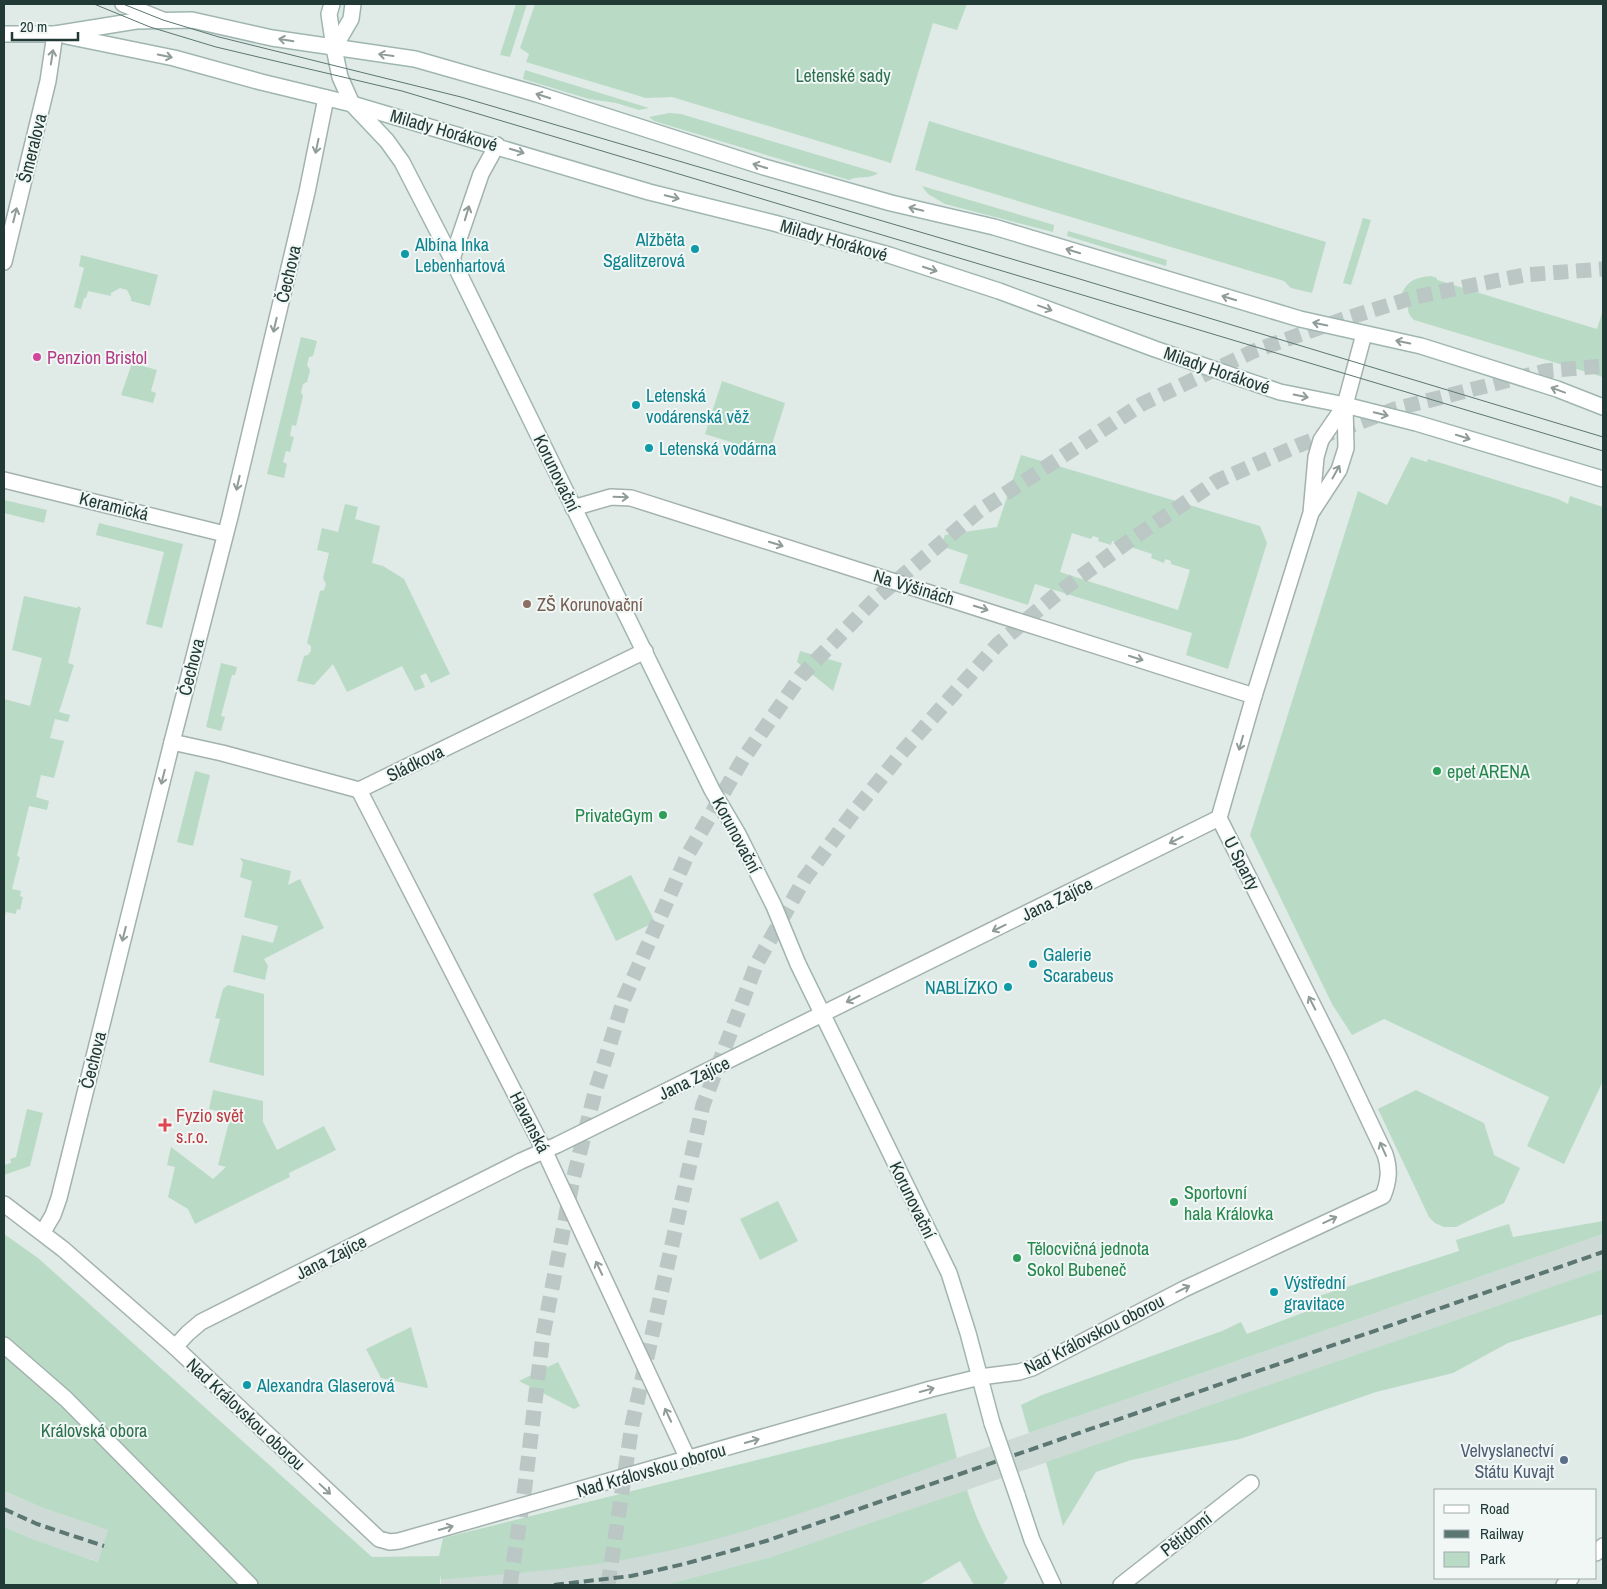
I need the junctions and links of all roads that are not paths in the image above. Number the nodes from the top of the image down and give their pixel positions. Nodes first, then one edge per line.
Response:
1 (123, 4) edge
2 (332, 4) edge
3 (359, 4) edge
4 (352, 11) edge
5 (163, 20) junction
6 (4, 34) edge
7 (55, 34) junction
8 (334, 48) junction
9 (326, 98) junction
10 (352, 104) junction
11 (496, 145) junction
12 (452, 259) junction
13 (4, 262) edge
14 (1364, 334) junction
15 (1345, 405) junction
16 (1603, 407) edge
17 (1603, 479) edge
18 (4, 480) edge
19 (573, 508) junction
20 (1310, 514) junction
21 (225, 534) junction
22 (645, 651) junction
23 (1254, 696) junction
24 (172, 742) junction
25 (360, 790) junction
26 (1219, 818) junction
27 (822, 1014) junction
28 (544, 1150) junction
29 (1383, 1196) joint
30 (4, 1204) edge
31 (43, 1232) junction
32 (4, 1345) edge
33 (175, 1347) junction
34 (980, 1377) junction
35 (688, 1459) junction
36 (1251, 1483) dead end
37 (250, 1585) edge
38 (1053, 1585) edge
39 (1121, 1585) edge

1 - 5 street
2 - 8 street, Korunovační
3 - 4 street
4 - 8 street
5 - 7 street
8 -> 5 street
6 - 7 street
7 -> 9 street, Milady Horákové
13 -> 7 street, Šmeralova
8 - 10 street, Korunovační
14 -> 8 street
9 - 10 street, Milady Horákové
9 -> 21 street, Čechova
10 - 11 street, Milady Horákové
10 - 12 street, Korunovační
12 -> 11 street
11 -> 15 street, Milady Horákové
12 - 19 street, Korunovační
14 - 15 street, U Sparty
16 -> 14 street
15 -> 17 street, Milady Horákové
15 - 20 street, U Sparty
20 -> 15 street, U Sparty
18 - 21 street, Keramická
19 - 22 street, Korunovační
19 -> 23 street, Na Výšinách
20 - 23 street, U Sparty
21 - 24 street, Čechova
22 - 25 street, Sládkova
22 - 27 street, Korunovační
23 -> 26 street, U Sparty
24 - 25 street
24 -> 31 street, Čechova
25 - 28 street, Havanská
26 -> 27 street, Jana Zajíce
29 -> 26 street, U Sparty
27 - 28 street, Jana Zajíce
27 - 34 street, Korunovační
28 - 33 street, Jana Zajíce
35 -> 28 street, Havanská
34 -> 29 street, Nad Královskou oborou
30 - 31 street, Nad Královskou oborou
31 - 33 street, Nad Královskou oborou
32 - 37 street
33 -> 35 street, Nad Královskou oborou
35 -> 34 street, Nad Královskou oborou
34 - 38 street, Korunovační, bridge
36 - 39 street, Pětidomí

